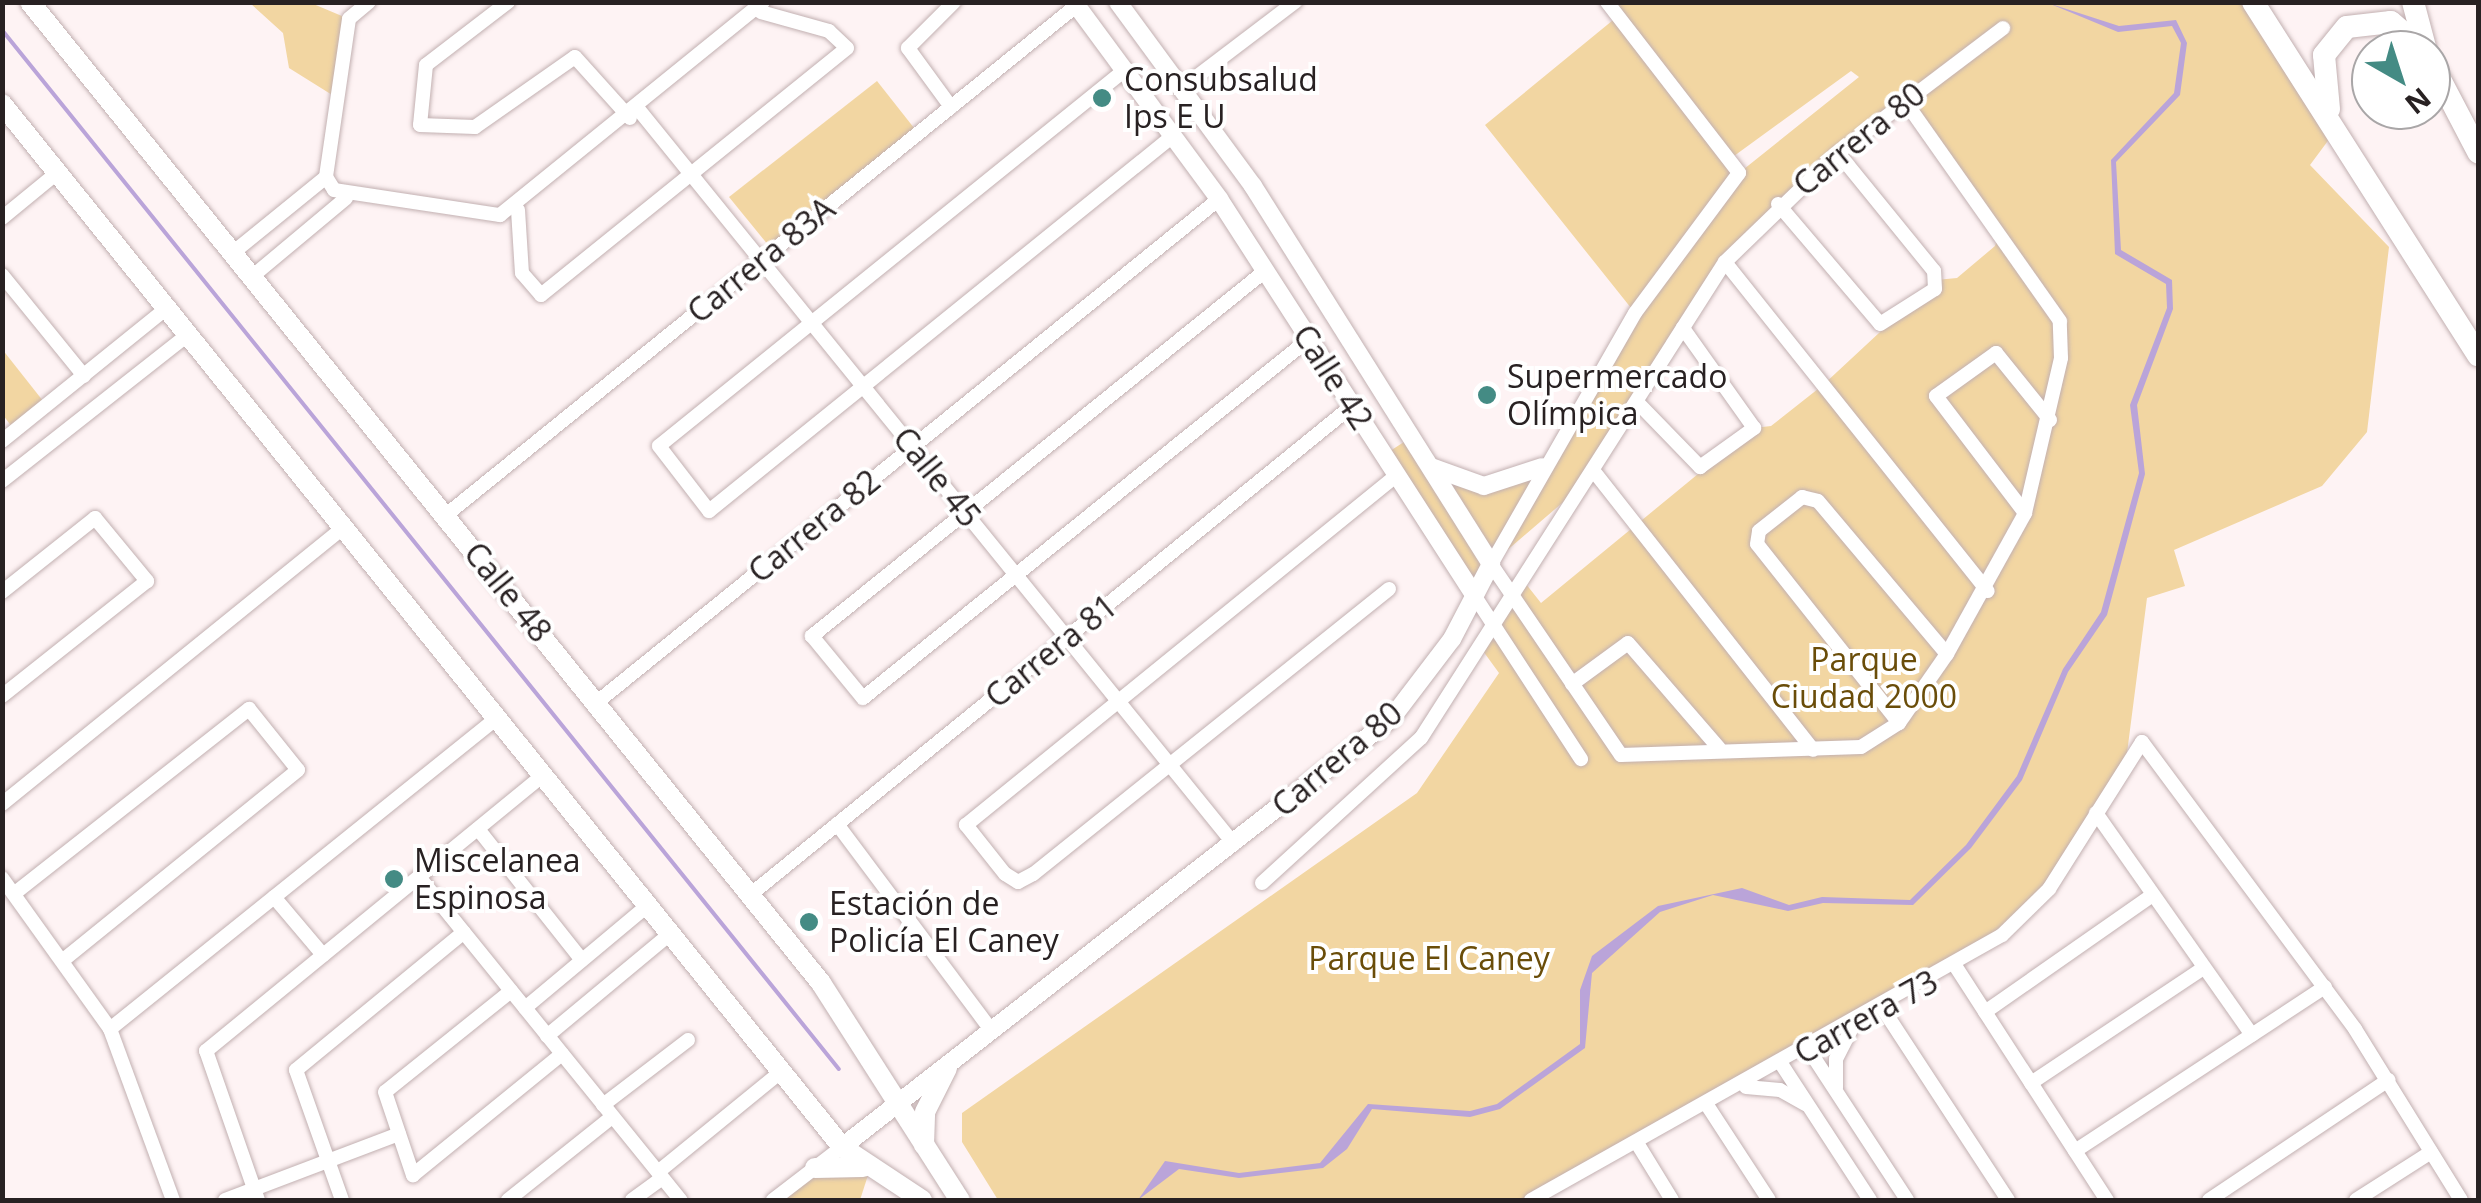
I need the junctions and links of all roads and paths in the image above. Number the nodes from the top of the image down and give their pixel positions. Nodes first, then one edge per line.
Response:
1 (30, 2) edge
2 (369, 2) edge
3 (508, 2) edge
4 (954, 2) edge
5 (1118, 2) edge
6 (1295, 2) edge
7 (1607, 2) edge
8 (2253, 2) edge
9 (2412, 2) edge
10 (1075, 4) edge
11 (762, 7) edge
12 (2003, 28) dead end
13 (2396, 30) edge
14 (2420, 30) edge
15 (1126, 70) junction
16 (1183, 87) junction
17 (1904, 101) junction
18 (2, 104) edge
19 (2451, 104) edge
20 (951, 107) junction
21 (634, 114) junction
22 (2336, 130) junction
23 (1174, 135) junction
24 (1838, 152) junction
25 (2478, 152) edge
26 (58, 172) junction
27 (692, 175) junction
28 (326, 176) junction
29 (346, 198) junction
30 (1220, 200) junction
31 (1778, 204) junction
32 (518, 210) junction
33 (2, 218) edge
34 (235, 251) junction
35 (761, 260) junction
36 (1726, 262) junction
37 (1265, 271) junction
38 (2, 275) edge
39 (254, 275) junction
40 (168, 308) junction
41 (812, 323) junction
42 (1683, 328) junction
43 (189, 334) junction
44 (1309, 339) junction
45 (2478, 355) edge
46 (84, 376) junction
47 (863, 386) junction
48 (1639, 404) junction
49 (1352, 406) junction
50 (2050, 420) junction
51 (2, 441) edge
52 (912, 447) junction
53 (1428, 465) junction
54 (1542, 466) junction
55 (1596, 474) junction
56 (1397, 476) junction
57 (2, 481) edge
58 (965, 513) junction
59 (2025, 513) junction
60 (446, 515) junction
61 (344, 527) junction
62 (1491, 564) junction
63 (1016, 575) junction
64 (1389, 589) dead end
65 (1988, 591) junction
66 (2, 592) edge
67 (1474, 595) junction
68 (1515, 600) junction
69 (1498, 632) junction
70 (1066, 638) junction
71 (1947, 654) junction
72 (1572, 684) junction
73 (2, 696) edge
74 (1119, 702) junction
75 (596, 703) junction
76 (498, 718) junction
77 (1899, 724) junction
78 (1719, 748) junction
79 (1813, 750) junction
80 (1580, 760) dead end
81 (1170, 766) junction
82 (544, 774) junction
83 (2, 804) edge
84 (2096, 813) junction
85 (838, 824) junction
86 (478, 828) junction
87 (1234, 844) junction
88 (419, 877) junction
89 (2, 878) edge
90 (1262, 883) dead end
91 (15, 893) junction
92 (750, 896) junction
93 (2151, 896) junction
94 (274, 897) junction
95 (648, 905) junction
96 (464, 932) junction
97 (671, 934) junction
98 (323, 955) junction
99 (65, 959) junction
100 (582, 960) junction
101 (1956, 967) junction
102 (2202, 969) junction
103 (2326, 987) junction
104 (511, 991) junction
105 (525, 1008) junction
106 (1883, 1009) junction
107 (1985, 1012) junction
108 (1852, 1027) junction
109 (110, 1029) junction
110 (992, 1032) junction
111 (2252, 1035) junction
112 (547, 1036) junction
113 (688, 1040) dead end
114 (1809, 1050) junction
115 (562, 1054) junction
116 (1782, 1065) junction
117 (947, 1068) junction
118 (782, 1071) junction
119 (2388, 1080) junction
120 (2031, 1082) junction
121 (1736, 1090) junction
122 (1838, 1093) junction
123 (898, 1104) junction
124 (1707, 1105) junction
125 (1810, 1108) junction
126 (607, 1111) junction
127 (398, 1134) junction
128 (1637, 1143) junction
129 (842, 1147) junction
130 (925, 1147) junction
131 (2075, 1151) junction
132 (2431, 1152) junction
133 (328, 1162) junction
134 (815, 1168) junction
135 (870, 1169) junction
136 (660, 1175) junction
137 (256, 1195) edge
138 (173, 1200) edge
139 (225, 1200) edge
140 (342, 1200) edge
141 (508, 1200) edge
142 (632, 1200) edge
143 (680, 1200) edge
144 (773, 1200) edge
145 (922, 1200) edge
146 (960, 1200) edge
147 (1531, 1200) edge
148 (1672, 1200) edge
149 (1769, 1200) edge
150 (1870, 1200) edge
151 (1907, 1200) edge
152 (2008, 1200) edge
153 (2107, 1200) edge
154 (2209, 1200) edge
155 (2356, 1200) edge
156 (2460, 1200) edge

1 - 34 main road, Calle 48
2 - 28 street
3 - 21 street, Calle 45
4 - 20 street
5 - 16 street, Calle 42
6 - 16 street
7 - 54 street, Carrera 80
8 - 22 highway
9 - 14 highway
10 - 15 street, Calle 42
10 - 20 street, Carrera 83A
11 - 21 street
11 - 27 street
12 - 17 street, Carrera 80
13 - 22 highway
15 - 23 street, Calle 42
15 - 41 street
16 - 53 street, Calle 42
17 - 24 street, Carrera 80
17 - 50 street
18 - 26 main road
19 - 25 highway
20 - 35 street, Carrera 83A
21 - 27 street, Calle 45
21 - 32 street
22 - 45 highway
23 - 30 street, Calle 42
23 - 47 street
24 - 31 street, Carrera 80
24 - 31 street
26 - 33 street
26 - 40 main road
27 - 32 street
27 - 35 street, Calle 45
28 - 29 street
28 - 34 street
29 - 32 street
29 - 39 street
30 - 37 street, Calle 42
30 - 52 street, Carrera 82
31 - 36 street, Carrera 80
34 - 39 main road, Calle 48
35 - 41 street, Calle 45
35 - 60 street, Carrera 83A
36 - 42 street, Carrera 80
36 - 65 street
37 - 44 street, Calle 42
37 - 58 street
38 - 46 street
39 - 60 main road, Calle 48
40 - 43 main road
40 - 46 street
41 - 47 street, Calle 45
41 - 47 street
42 - 48 street, Carrera 80
42 - 48 street
43 - 57 street
43 - 61 main road
44 - 49 street, Calle 42
44 - 63 street
46 - 51 street
47 - 52 street, Calle 45
48 - 55 street, Carrera 80
49 - 56 street, Calle 42
49 - 70 street, Carrera 81
50 - 59 street
50 - 59 street
52 - 58 street, Calle 45
52 - 75 street, Carrera 82
53 - 54 street
53 - 62 street, Calle 42
54 - 62 street, Carrera 80
55 - 68 street, Carrera 80
55 - 79 street
56 - 67 street, Calle 42
56 - 74 street
58 - 63 street, Calle 45
58 - 63 street
59 - 65 street
60 - 75 main road, Calle 48
61 - 76 main road
61 - 83 street
62 - 67 street, Carrera 80
62 - 68 street, Calle 42
63 - 70 street, Calle 45
64 - 81 street
65 - 71 street
66 - 73 street
67 - 69 street, Calle 42
67 - 87 street, Carrera 80
68 - 69 street, Carrera 80
68 - 72 street, Calle 42
69 - 80 street, Calle 42
69 - 90 street, Carrera 80
70 - 74 street, Calle 45
70 - 85 street, Carrera 81
71 - 77 street
71 - 77 street
72 - 78 street, Calle 42
72 - 78 street
74 - 81 street, Calle 45
74 - 81 street
75 - 92 main road, Calle 48
76 - 82 main road
76 - 94 street
77 - 79 street
78 - 79 street
81 - 87 street, Calle 45
82 - 86 street
82 - 95 main road
84 - 93 street
84 - 101 street, Carrera 73
84 - 103 street, Carrera 73
85 - 92 street, Carrera 81
85 - 110 street
86 - 88 street
86 - 100 street
87 - 110 street, Carrera 80
88 - 96 street
88 - 98 street
89 - 91 street
91 - 99 street
91 - 99 street
92 - 123 main road, Calle 48
93 - 102 street
93 - 107 street
94 - 98 street
94 - 109 street
95 - 97 main road
95 - 100 street
96 - 104 street
96 - 133 street
97 - 112 street
97 - 118 main road
98 - 137 street
99 - 109 street
100 - 105 street
101 - 106 street, Carrera 73
101 - 107 street
102 - 111 street
102 - 120 street
103 - 111 street
103 - 119 street
104 - 105 street
104 - 127 street
105 - 112 street
106 - 108 street, Carrera 73
106 - 152 street
107 - 120 street
108 - 114 street, Carrera 73
108 - 122 street
109 - 138 street
110 - 117 street, Carrera 80
111 - 131 street
112 - 115 street
113 - 126 street
114 - 116 street, Carrera 73
114 - 122 street
115 - 126 street
115 - 127 street
116 - 121 street, Carrera 73
116 - 125 street
117 - 123 street, Carrera 80
117 - 130 main road
118 - 129 main road
118 - 136 street
119 - 132 street
119 - 154 street
120 - 131 street
121 - 124 street, Carrera 73
121 - 125 street
122 - 151 street
123 - 129 street, Carrera 80
123 - 130 main road, Calle 48
124 - 128 street, Carrera 73
124 - 149 street
125 - 150 street
126 - 136 street
126 - 141 street
127 - 133 street
128 - 147 street, Carrera 73
128 - 148 street
129 - 134 street, Carrera 80
129 - 135 main road
130 - 146 main road, Calle 48
131 - 153 street
132 - 155 street
132 - 156 street
133 - 137 street
133 - 140 street
134 - 135 main road
134 - 144 street, Carrera 80
135 - 145 main road
136 - 142 street
136 - 143 street
137 - 139 street

